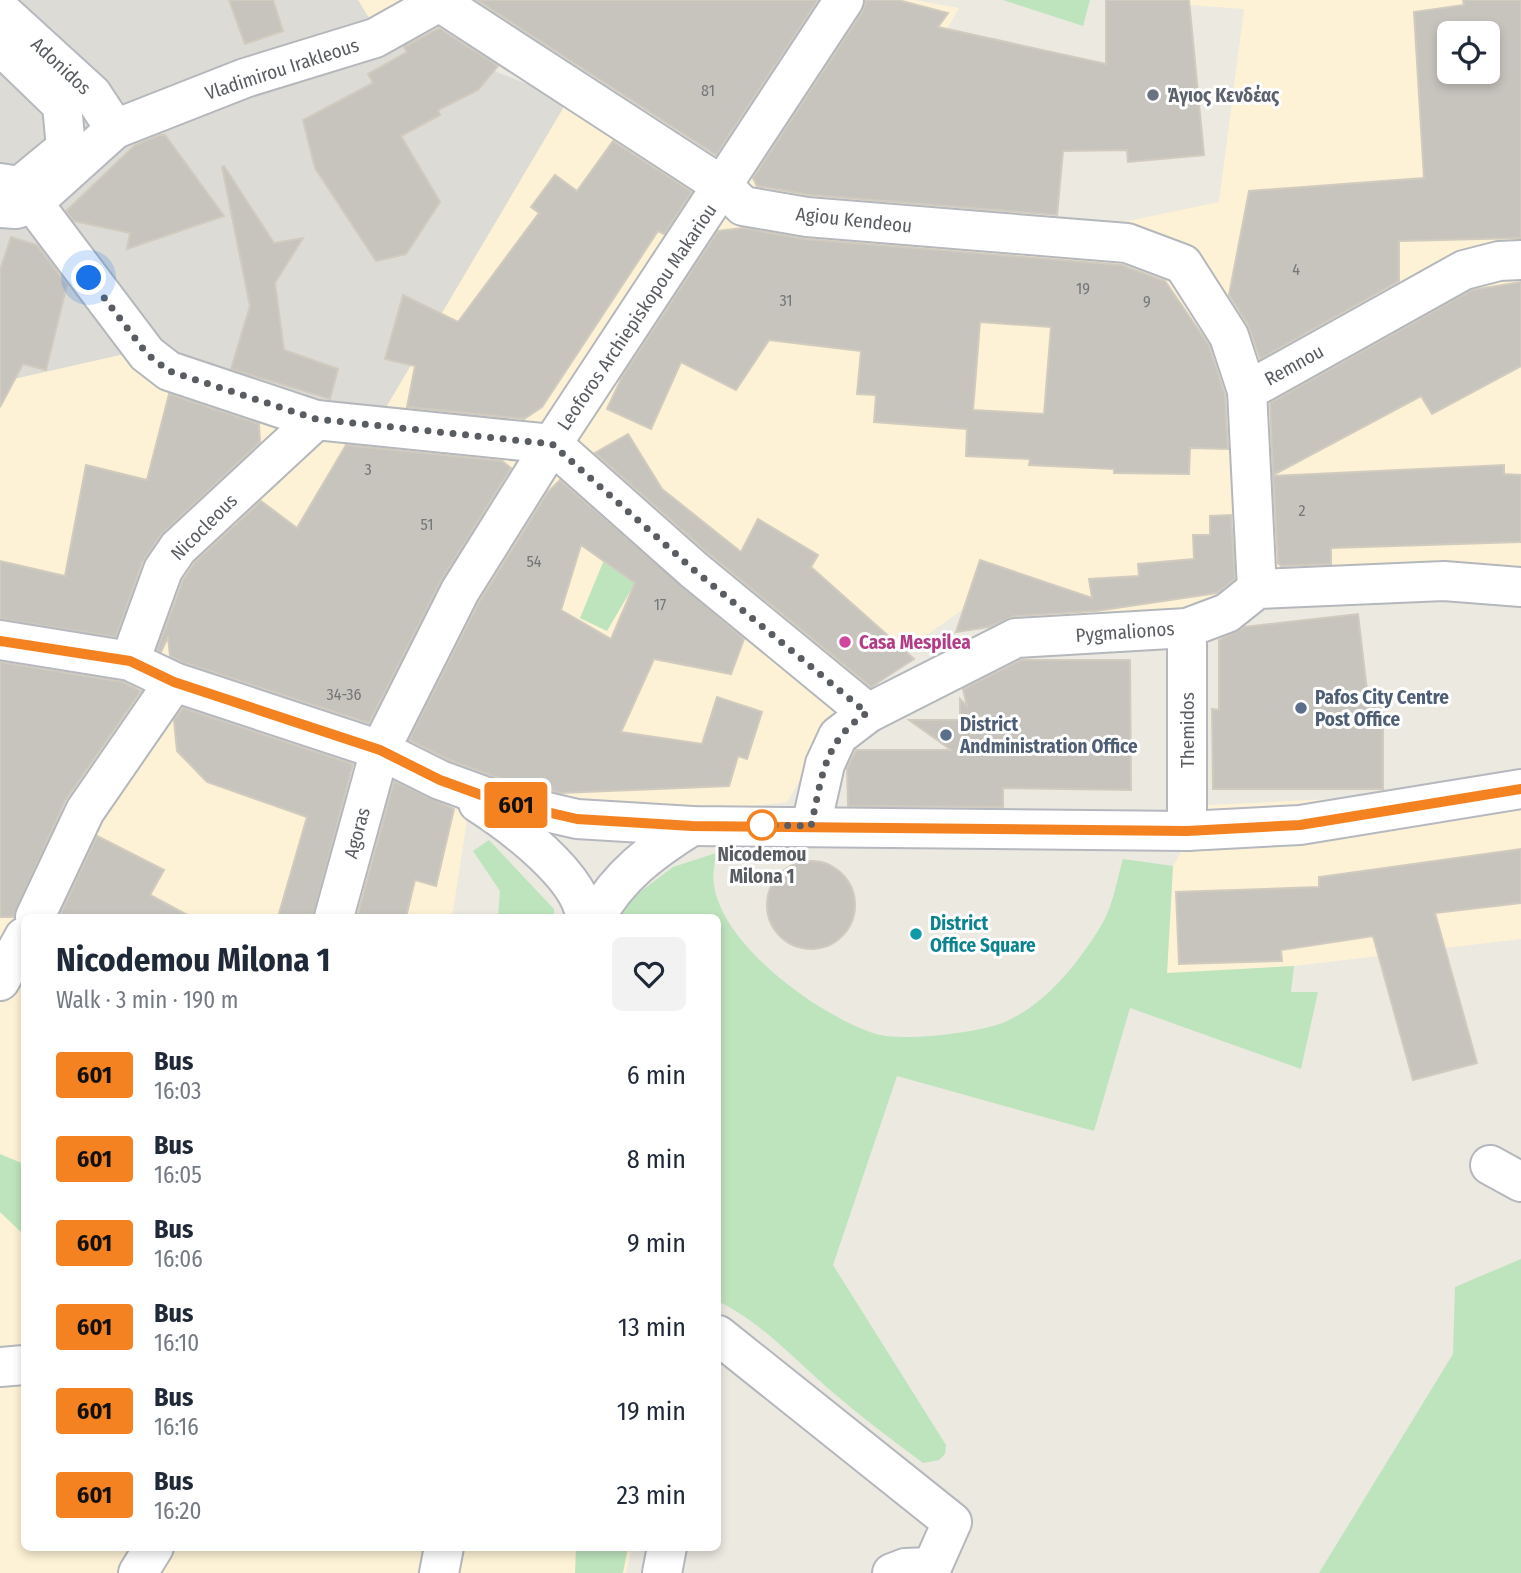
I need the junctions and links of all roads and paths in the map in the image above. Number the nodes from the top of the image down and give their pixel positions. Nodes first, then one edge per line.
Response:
1 (844, 0) edge
2 (442, 2) edge
3 (0, 10) edge
4 (0, 45) edge
5 (115, 129) junction
6 (0, 183) edge
7 (724, 187) junction
8 (16, 205) edge
9 (1521, 260) edge
10 (1247, 391) junction
11 (316, 419) junction
12 (552, 444) junction
13 (1521, 587) edge
14 (1257, 589) junction
15 (1187, 628) junction
16 (0, 640) edge
17 (130, 661) junction
18 (174, 682) junction
19 (867, 713) junction
20 (380, 750) junction
21 (440, 780) junction
22 (1521, 789) edge
23 (692, 826) junction
24 (811, 826) junction
25 (1187, 831) junction
26 (36, 914) edge
27 (335, 914) edge
28 (583, 914) edge
29 (598, 914) edge
30 (21, 942) edge
31 (0, 981) edge
32 (721, 1337) edge
33 (21, 1365) edge
34 (0, 1367) edge
35 (152, 1551) edge
36 (443, 1551) edge
37 (666, 1551) edge
38 (934, 1570) edge
39 (138, 1573) edge
40 (439, 1573) edge
41 (662, 1573) edge
42 (892, 1573) edge

1 - 7 street, Leoforos Archiepiskopou Makariou
2 - 5 street, Vladimirou Irakleous
2 - 7 street, Agiou Kendeou
3 - 5 street, Adonidos
4 - 6 street
5 - 8 street
7 - 10 street, Agiou Kendeou
7 - 12 street, Leoforos Archiepiskopou Makariou
8 - 11 street
9 - 10 street, Remnou
10 - 14 street, Remnou
11 - 12 street
11 - 17 street, Nicocleous
12 - 19 street
12 - 20 street, Leoforos Archiepiskopou Makariou
13 - 14 street
14 - 15 street, Pygmalionos
15 - 19 street, Pygmalionos
15 - 25 street, Themidos
16 - 17 street
17 - 18 street
18 - 20 street
18 - 26 street
19 - 24 street, Pygmalionos
20 - 21 street
20 - 27 street, Agoras
21 - 23 street
21 - 28 street
22 - 25 street
23 - 24 street
23 - 29 street
24 - 25 street
30 - 31 street
32 - 38 street
33 - 34 street
35 - 39 street
36 - 40 street
37 - 41 street
38 - 42 street

